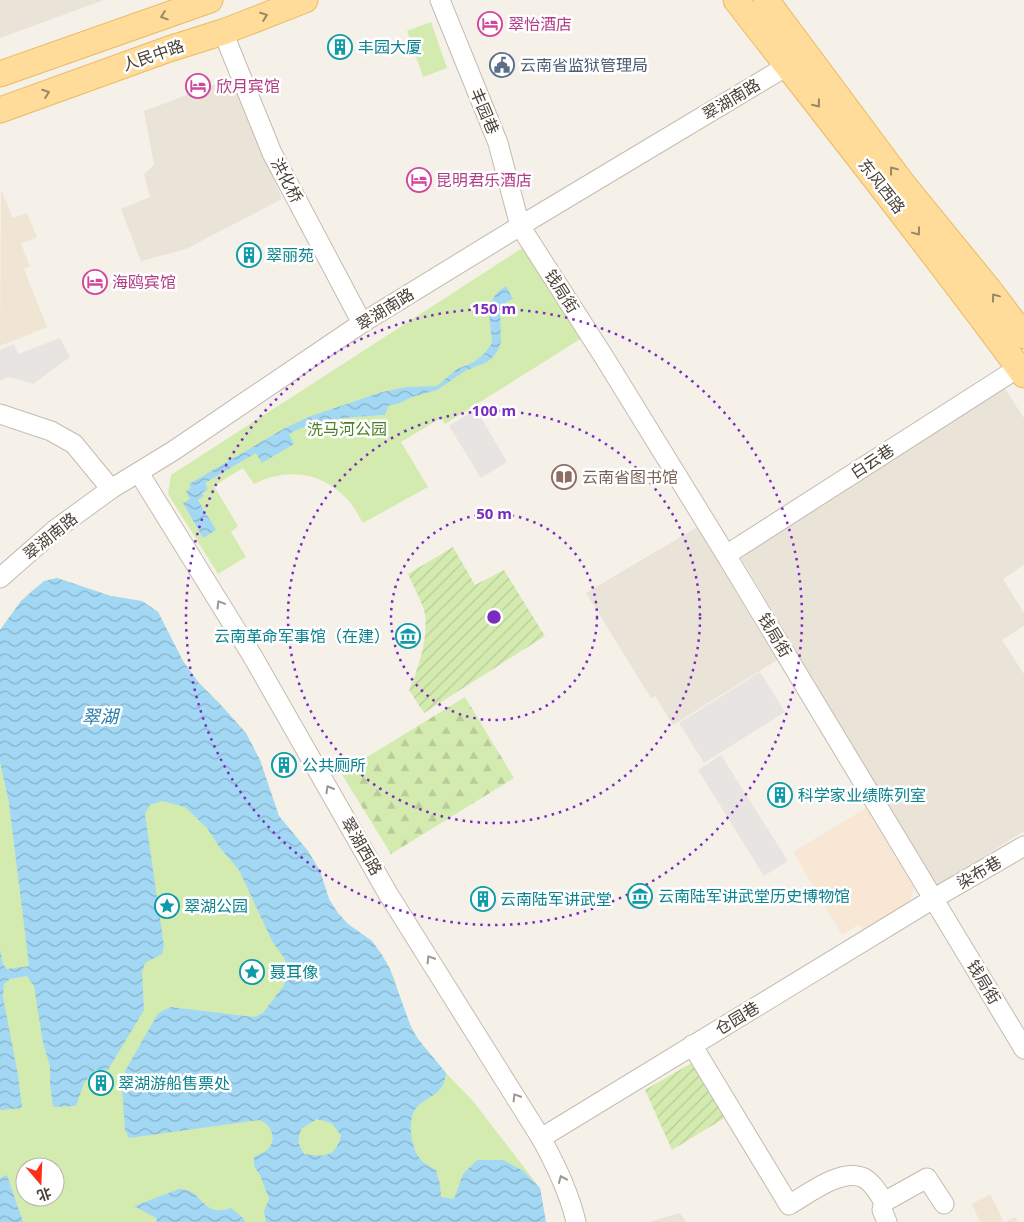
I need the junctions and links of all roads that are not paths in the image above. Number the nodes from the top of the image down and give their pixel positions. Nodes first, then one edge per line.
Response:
1 (305, 0) edge
2 (440, 0) edge
3 (736, 0) edge
4 (766, 0) edge
5 (202, 1) edge
6 (774, 30) junction
7 (223, 32) junction
8 (787, 66) junction
9 (0, 74) edge
10 (0, 110) edge
11 (520, 226) junction
12 (362, 323) junction
13 (1024, 336) edge
14 (1021, 371) edge
15 (0, 414) edge
16 (139, 473) junction
17 (111, 490) junction
18 (726, 555) junction
19 (0, 578) edge
20 (1024, 846) edge
21 (933, 899) junction
22 (692, 1045) junction
23 (1024, 1049) edge
24 (542, 1138) junction
25 (884, 1202) junction
26 (944, 1204) dead end
27 (576, 1222) edge
28 (887, 1222) edge

7 -> 1 main road, 人民中路
2 - 11 street, 丰园巷
3 - 6 main road, 东风西路
4 - 6 main road, 东风西路
5 -> 9 main road, 人民中路
6 - 8 main road, 东风西路
13 -> 6 main road, 东风西路
10 -> 7 main road, 人民中路
7 - 12 street, 洪化桥
8 - 11 street, 翠湖南路
8 -> 14 main road, 东风西路
11 - 12 street, 翠湖南路
11 - 18 street, 钱局街
12 - 16 street, 翠湖南路
14 - 18 street, 白云巷
15 - 17 street
16 - 17 street, 翠湖南路
24 -> 16 street, 翠湖西路
17 - 19 street, 翠湖南路
18 - 21 street, 钱局街
20 - 21 street, 染布巷
21 - 22 street, 仓园巷
21 - 23 street, 钱局街
22 - 24 street, 仓园巷
22 - 25 street
27 -> 24 street, 翠湖西路
25 - 26 street
25 - 28 street

